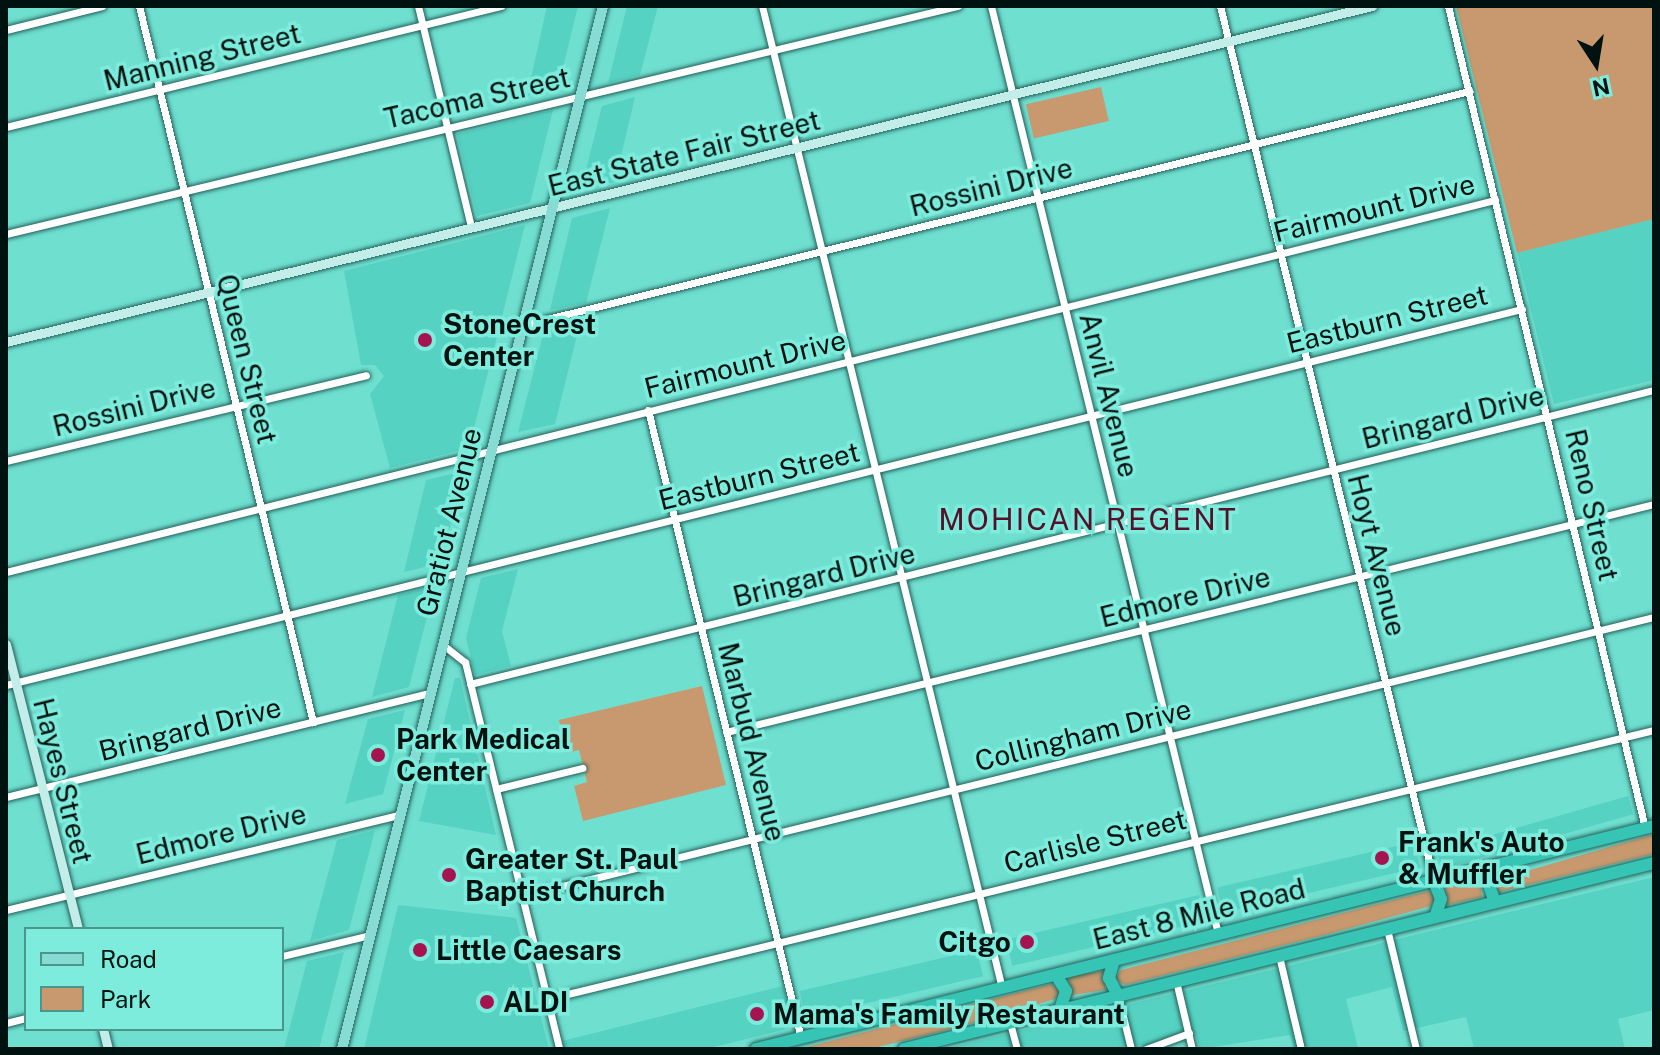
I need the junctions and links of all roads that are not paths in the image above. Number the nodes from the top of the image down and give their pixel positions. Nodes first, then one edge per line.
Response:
1 (102, 6) edge
2 (139, 6) edge
3 (418, 6) edge
4 (501, 6) edge
5 (603, 6) edge
6 (762, 6) edge
7 (958, 6) edge
8 (991, 6) edge
9 (1220, 6) edge
10 (1372, 6) edge
11 (1448, 6) edge
12 (422, 25) junction
13 (6, 30) edge
14 (1228, 42) junction
15 (774, 52) junction
16 (159, 90) junction
17 (1469, 91) junction
18 (1013, 95) junction
19 (581, 96) junction
20 (447, 126) junction
21 (6, 127) edge
22 (1254, 145) junction
23 (797, 149) junction
24 (183, 190) junction
25 (1038, 198) junction
26 (1495, 200) junction
27 (553, 207) junction
28 (471, 227) junction
29 (6, 234) edge
30 (822, 252) junction
31 (1280, 254) junction
32 (208, 292) junction
33 (1065, 307) junction
34 (1522, 309) junction
35 (523, 325) junction
36 (6, 342) edge
37 (851, 361) junction
38 (1307, 362) junction
39 (366, 375) dead end
40 (1654, 390) edge
41 (235, 404) junction
42 (648, 410) junction
43 (1091, 416) junction
44 (1548, 416) junction
45 (492, 451) junction
46 (6, 461) edge
47 (878, 469) junction
48 (1333, 470) junction
49 (1654, 504) edge
50 (261, 510) junction
51 (674, 519) junction
52 (1118, 524) junction
53 (1574, 524) junction
54 (462, 570) junction
55 (6, 572) edge
56 (1359, 577) junction
57 (904, 578) junction
58 (287, 614) junction
59 (1654, 617) edge
60 (701, 627) junction
61 (1144, 629) junction
62 (1599, 630) junction
63 (6, 644) edge
64 (443, 645) junction
65 (930, 682) junction
66 (1385, 683) junction
67 (11, 684) edge
68 (470, 684) junction
69 (432, 693) junction
70 (313, 722) junction
71 (1654, 730) edge
72 (726, 732) junction
73 (1170, 736) junction
74 (1625, 737) junction
75 (582, 768) dead end
76 (1411, 787) junction
77 (42, 788) junction
78 (496, 789) junction
79 (954, 790) junction
80 (6, 797) edge
81 (400, 815) junction
82 (1650, 827) edge
83 (1194, 838) junction
84 (752, 839) junction
85 (1654, 863) edge
86 (1483, 869) junction
87 (1434, 881) junction
88 (981, 892) junction
89 (69, 895) junction
90 (522, 896) junction
91 (1495, 902) junction
92 (6, 910) edge
93 (1435, 917) junction
94 (77, 927) edge
95 (1387, 929) junction
96 (1218, 934) junction
97 (370, 935) junction
98 (778, 942) junction
99 (284, 956) edge
100 (1279, 956) junction
101 (1114, 960) junction
102 (1056, 975) junction
103 (1176, 981) junction
104 (1002, 988) junction
105 (1118, 996) junction
106 (547, 999) junction
107 (1060, 1010) junction
108 (1010, 1023) junction
109 (1189, 1033) junction
110 (801, 1038) junction
111 (342, 1049) edge
112 (559, 1049) edge
113 (756, 1049) edge
114 (904, 1049) edge
115 (1017, 1049) edge
116 (1131, 1049) edge
117 (1146, 1049) edge
118 (1192, 1049) edge
119 (1301, 1049) edge
120 (1416, 1049) edge

1 - 13 street
2 - 16 street, Queen Street
3 - 12 street
4 - 12 street, Manning Street
5 - 19 main road, Gratiot Avenue
6 - 15 street
7 - 15 street, Tacoma Street
8 - 18 street, Anvil Avenue
9 - 14 street, Hoyt Avenue
10 - 14 street, East State Fair Street
11 - 17 street, Reno Street
12 - 16 street, Manning Street
12 - 20 street
14 - 18 street, East State Fair Street
14 - 22 street, Hoyt Avenue
15 - 19 street, Tacoma Street
15 - 23 street
16 - 21 street, Manning Street
16 - 24 street, Queen Street
17 - 22 street, Rossini Drive
17 - 26 street, Reno Street
18 - 23 street, East State Fair Street
18 - 25 street, Anvil Avenue
19 - 20 street, Tacoma Street
19 - 27 main road, Gratiot Avenue
20 - 24 street, Tacoma Street
20 - 28 street
22 - 25 street, Rossini Drive
22 - 31 street, Hoyt Avenue
23 - 27 street, East State Fair Street
23 - 30 street
24 - 29 street, Tacoma Street
24 - 32 street, Queen Street
25 - 30 street, Rossini Drive
25 - 33 street, Anvil Avenue
26 - 31 street, Fairmount Drive
26 - 34 street, Reno Street
27 - 28 street, East State Fair Street
27 - 35 main road, Gratiot Avenue
28 - 32 street, East State Fair Street
30 - 35 street, Rossini Drive
30 - 37 street
31 - 33 street, Fairmount Drive
31 - 38 street, Hoyt Avenue
32 - 36 street, East State Fair Street
32 - 41 street, Queen Street
33 - 37 street, Fairmount Drive
33 - 43 street, Anvil Avenue
34 - 38 street, Eastburn Street
34 - 44 street, Reno Street
35 - 45 main road, Gratiot Avenue
37 - 42 street, Fairmount Drive
37 - 47 street
38 - 43 street, Eastburn Street
38 - 48 street, Hoyt Avenue
39 - 41 street, Rossini Drive
40 - 44 street, Bringard Drive
41 - 46 street, Rossini Drive
41 - 50 street, Queen Street
42 - 45 street, Fairmount Drive
42 - 51 street, Marbud Avenue
43 - 47 street, Eastburn Street
43 - 52 street, Anvil Avenue
44 - 48 street, Bringard Drive
44 - 53 street, Reno Street
45 - 50 street, Fairmount Drive
45 - 54 main road, Gratiot Avenue
47 - 51 street, Eastburn Street
47 - 57 street
48 - 52 street, Bringard Drive
48 - 56 street, Hoyt Avenue
49 - 53 street, Edmore Drive
50 - 55 street, Fairmount Drive
50 - 58 street, Queen Street
51 - 54 street, Eastburn Street
51 - 60 street, Marbud Avenue
52 - 57 street, Bringard Drive
52 - 61 street, Anvil Avenue
53 - 56 street, Edmore Drive
53 - 62 street, Reno Street
54 - 58 street, Eastburn Street
54 - 64 main road, Gratiot Avenue
56 - 61 street, Edmore Drive
56 - 66 street, Hoyt Avenue
57 - 60 street, Bringard Drive
57 - 65 street
58 - 67 street, Eastburn Street
58 - 70 street, Queen Street
59 - 62 street, Collingham Drive
60 - 68 street, Bringard Drive
60 - 72 street, Marbud Avenue
61 - 65 street, Edmore Drive
61 - 73 street, Anvil Avenue
62 - 66 street, Collingham Drive
62 - 74 street, Reno Street
63 - 67 street, Hayes Street
64 - 68 street
64 - 69 main road, Gratiot Avenue
65 - 72 street, Edmore Drive
65 - 79 street
66 - 73 street, Collingham Drive
66 - 76 street, Hoyt Avenue
67 - 77 street, Hayes Street
68 - 78 street
69 - 70 street, Bringard Drive
69 - 81 main road, Gratiot Avenue
70 - 77 street, Bringard Drive
71 - 74 street, Carlisle Street
72 - 84 street, Marbud Avenue
73 - 79 street, Collingham Drive
73 - 83 street, Anvil Avenue
74 - 76 street, Carlisle Street
74 - 82 street, Reno Street
75 - 78 street
76 - 83 street, Carlisle Street
76 - 87 street, Hoyt Avenue
77 - 80 street, Bringard Drive
77 - 89 street, Hayes Street
78 - 90 street
79 - 84 street, Collingham Drive
79 - 88 street
81 - 89 street, Edmore Drive
81 - 97 main road, Gratiot Avenue
82 - 86 highway, East 8 Mile Road
83 - 88 street, Carlisle Street
83 - 96 street, Anvil Avenue
84 - 90 street, Collingham Drive
84 - 98 street, Marbud Avenue
85 - 91 highway
86 - 87 highway, East 8 Mile Road
86 - 91 highway
87 - 93 highway
87 - 96 highway, East 8 Mile Road
88 - 98 street, Carlisle Street
88 - 104 street
89 - 92 street, Edmore Drive
89 - 94 street, Hayes Street
90 - 106 street
91 - 93 highway
93 - 95 highway
95 - 100 highway
95 - 120 street
96 - 101 highway, East 8 Mile Road
97 - 99 street
97 - 111 main road, Gratiot Avenue
98 - 106 street, Carlisle Street
98 - 110 street, Marbud Avenue
100 - 103 highway
100 - 119 street
101 - 102 highway, East 8 Mile Road
101 - 105 highway
102 - 104 highway, East 8 Mile Road
102 - 107 highway
103 - 105 highway
103 - 109 street
104 - 110 highway, East 8 Mile Road
105 - 107 highway
105 - 116 street
106 - 112 street
107 - 108 highway
108 - 114 highway
108 - 115 street
109 - 117 street
109 - 118 street
110 - 113 highway, East 8 Mile Road

